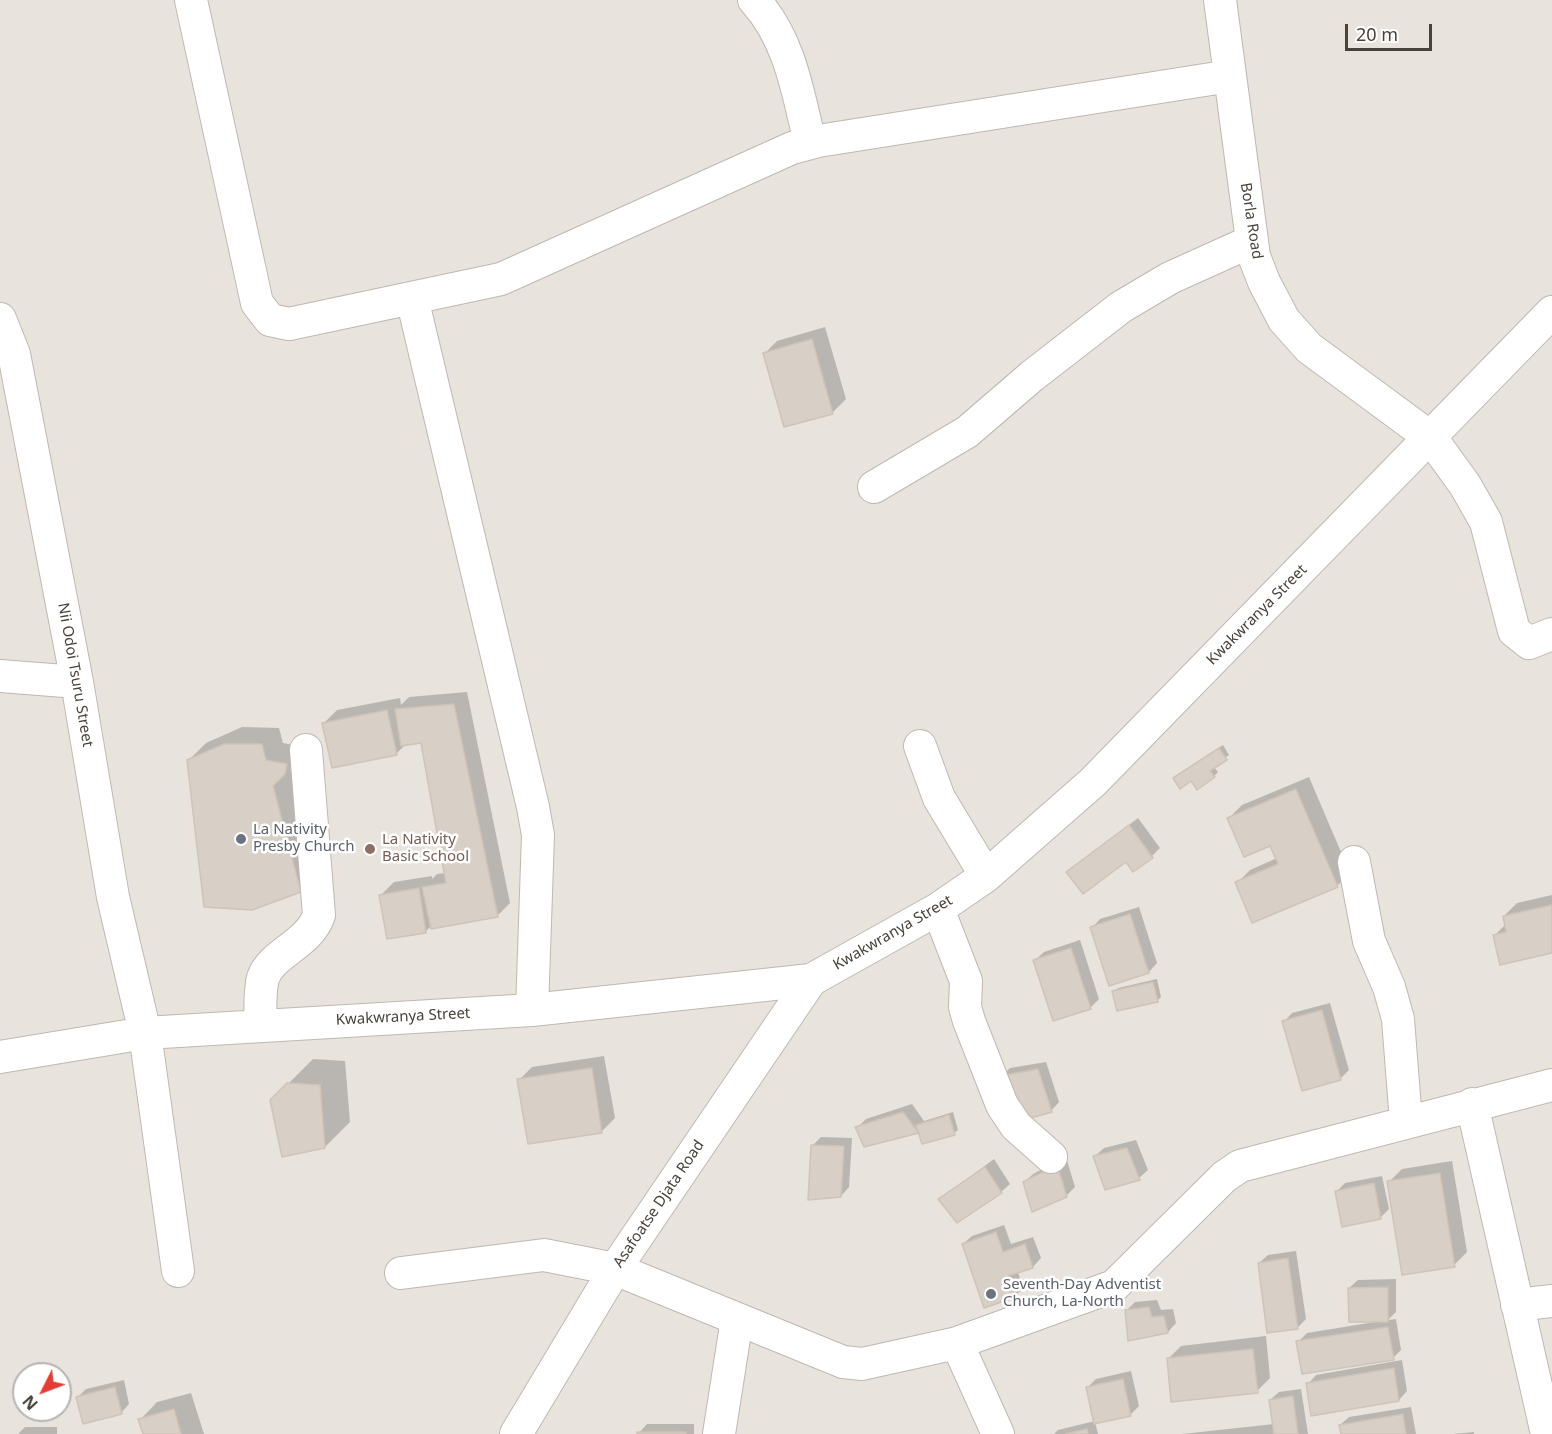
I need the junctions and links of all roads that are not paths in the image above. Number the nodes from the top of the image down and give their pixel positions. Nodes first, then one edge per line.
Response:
1 (191, 0) edge
2 (754, 0) edge
3 (1220, 0) edge
4 (1230, 76) junction
5 (810, 143) junction
6 (1252, 241) junction
7 (412, 298) junction
8 (1552, 312) edge
9 (0, 319) edge
10 (1431, 438) junction
11 (874, 487) dead end
12 (1552, 634) edge
13 (0, 676) edge
14 (77, 682) junction
15 (920, 746) dead end
16 (306, 750) dead end
17 (1354, 862) dead end
18 (986, 876) junction
19 (938, 909) junction
20 (811, 980) junction
21 (532, 1010) junction
22 (260, 1026) junction
23 (145, 1033) junction
24 (0, 1057) edge
25 (1552, 1085) edge
26 (1472, 1104) junction
27 (1406, 1122) junction
28 (1051, 1157) dead end
29 (615, 1269) junction
30 (178, 1271) dead end
31 (402, 1273) dead end
32 (1552, 1301) edge
33 (1517, 1305) junction
34 (737, 1319) junction
35 (957, 1343) junction
36 (516, 1434) edge
37 (719, 1434) edge
38 (998, 1434) edge
39 (1547, 1434) edge

1 - 7 street
2 - 5 street
3 - 4 street, Borla Road
4 - 5 street
4 - 6 street, Borla Road
5 - 7 street
6 - 10 street, Borla Road
6 - 11 street
7 - 21 street
8 - 10 street, Kwakwranya Street
9 - 14 street, Nii Odoi Tsuru Street
10 - 12 street, Borla Road
10 - 18 street, Kwakwranya Street
13 - 14 street
14 - 23 street, Nii Odoi Tsuru Street
15 - 18 street
16 - 22 street
17 - 27 street
18 - 19 street, Kwakwranya Street
19 - 20 street, Kwakwranya Street
19 - 28 street
20 - 21 street, Kwakwranya Street
20 - 29 street, Asafoatse Djata Road
21 - 22 street, Kwakwranya Street
22 - 23 street, Kwakwranya Street
23 - 24 street, Kwakwranya Street
23 - 30 street, Nii Odoi Tsuru Street
25 - 26 street
26 - 27 street
26 - 33 street
27 - 35 street
29 - 31 street
29 - 34 street
29 - 36 street, Asafoatse Djata Road
32 - 33 street
33 - 39 street
34 - 35 street
34 - 37 street
35 - 38 street

